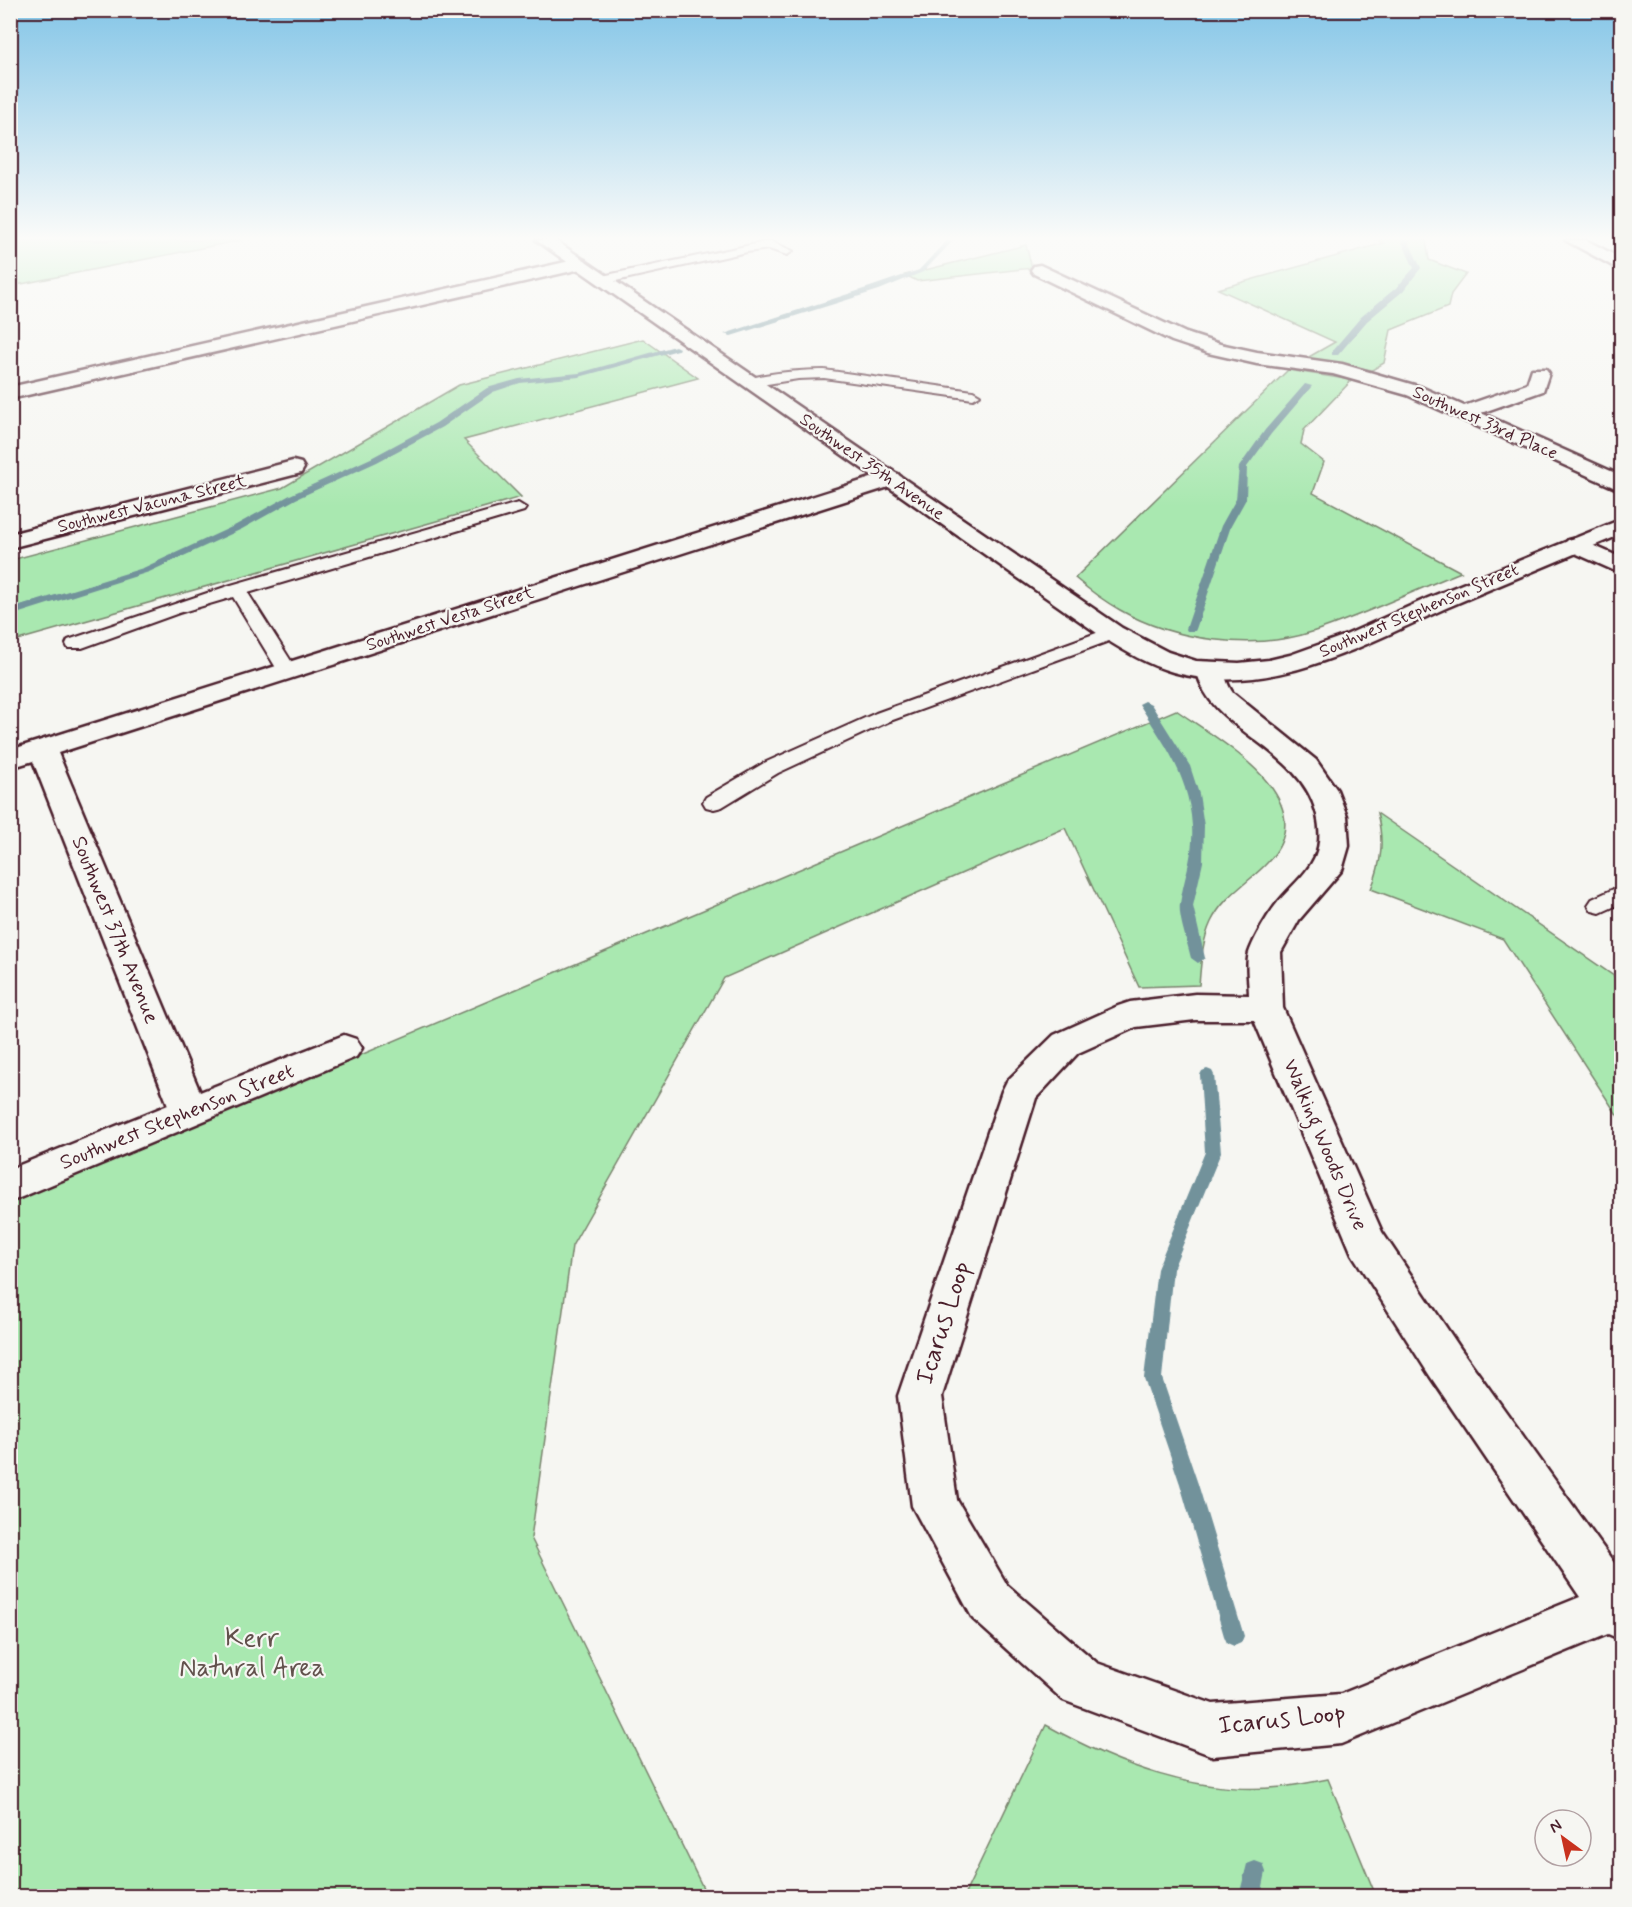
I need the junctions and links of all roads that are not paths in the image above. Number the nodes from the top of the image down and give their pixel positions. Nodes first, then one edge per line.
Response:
1 (292, 329) edge
2 (672, 329) edge
3 (1162, 329) edge
4 (1539, 373) dead end
5 (749, 383) junction
6 (10, 393) edge
7 (974, 395) dead end
8 (1466, 412) junction
9 (293, 468) dead end
10 (890, 479) junction
11 (1622, 484) edge
12 (518, 508) dead end
13 (1622, 526) edge
14 (10, 541) edge
15 (1576, 545) junction
16 (1622, 567) edge
17 (237, 590) junction
18 (1113, 633) junction
19 (75, 644) dead end
20 (1210, 671) junction
21 (288, 672) junction
22 (26, 754) edge
23 (714, 802) dead end
24 (1622, 893) edge
25 (1600, 905) dead end
26 (1266, 1008) junction
27 (344, 1048) dead end
28 (189, 1111) junction
29 (10, 1186) edge
30 (1618, 1611) edge

1 - 6 street
2 - 5 street, Southwest 35th Avenue
3 - 8 street, Southwest 33rd Place
4 - 8 street
5 - 7 lane
5 - 10 street, Southwest 35th Avenue
8 - 11 street, Southwest 33rd Place
9 - 14 street, Southwest Vacuna Street
10 - 18 street, Southwest 35th Avenue
10 - 21 street, Southwest Vesta Street
12 - 17 lane
13 - 15 street, Southwest Stephenson Street
15 - 16 street
15 - 20 street, Southwest Stephenson Street
17 - 19 lane
17 - 21 lane
18 - 20 street, Southwest 35th Avenue
18 - 23 lane
20 - 26 street, Walking Woods Drive
21 - 22 street, Southwest Vesta Street
22 - 28 street, Southwest 37th Avenue
24 - 25 lane
26 - 30 street, Walking Woods Drive
26 - 30 street, Icarus Loop
27 - 28 street, Southwest Stephenson Street
28 - 29 street, Southwest Stephenson Street

